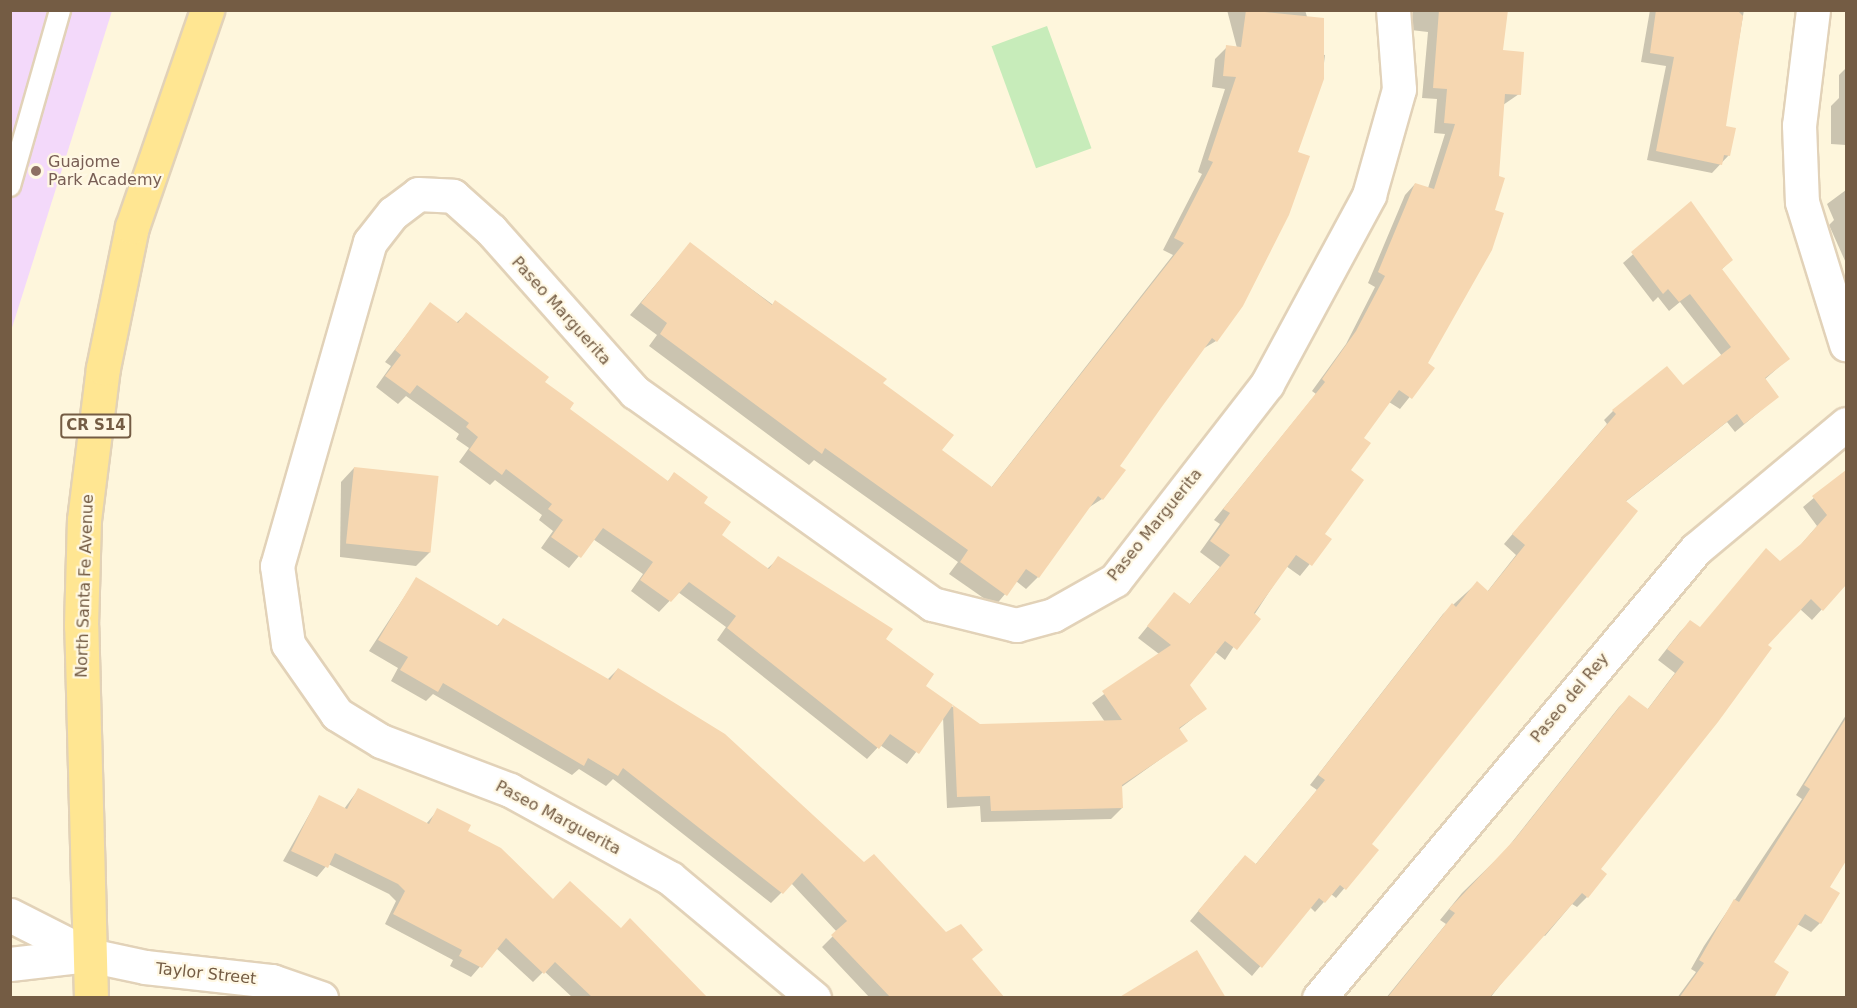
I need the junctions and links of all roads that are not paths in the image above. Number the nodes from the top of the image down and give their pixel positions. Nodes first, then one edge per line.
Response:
1 (60, 10) edge
2 (207, 10) edge
3 (1393, 10) edge
4 (1813, 10) edge
5 (10, 186) edge
6 (1846, 344) edge
7 (1846, 424) edge
8 (10, 915) edge
9 (89, 955) junction
10 (10, 964) edge
11 (91, 998) edge
12 (321, 998) edge
13 (814, 998) edge
14 (1319, 998) edge

1 - 5 lane
2 - 9 main road, North Santa Fe Avenue / CR S14
3 - 13 street, Paseo Marguerita
4 - 6 street
7 - 14 street, Paseo del Rey
8 - 9 street
9 - 10 street
9 - 11 main road, North Santa Fe Avenue / CR S14
9 - 12 street, Taylor Street

